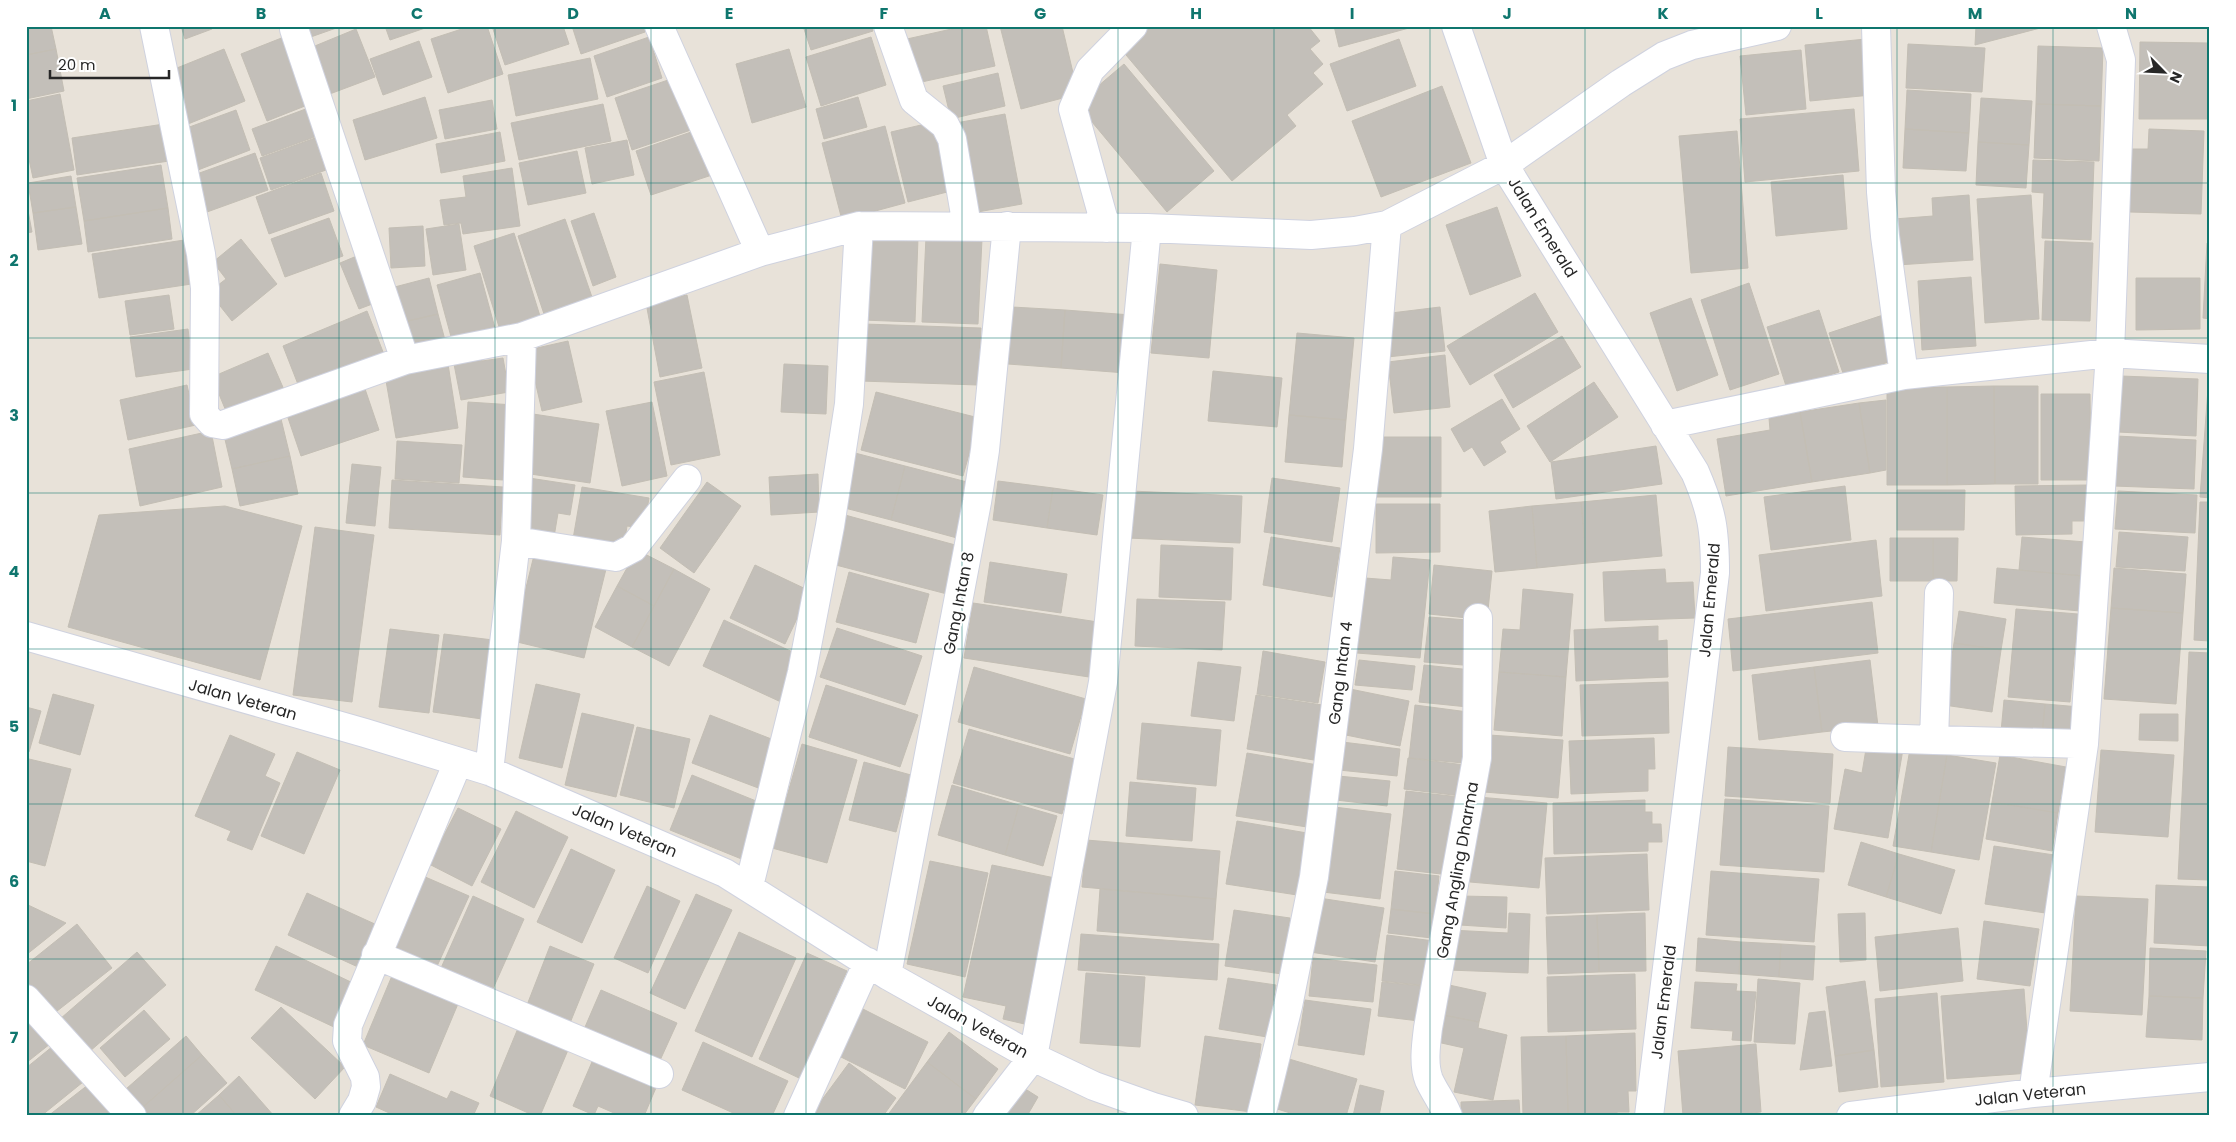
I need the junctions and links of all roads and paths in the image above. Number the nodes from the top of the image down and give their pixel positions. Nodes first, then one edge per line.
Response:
1 (154, 26) edge
2 (659, 26) edge
3 (888, 26) edge
4 (1133, 26) edge
5 (1456, 26) edge
6 (1777, 26) edge
7 (1876, 26) edge
8 (2111, 26) edge
9 (294, 29) dead end
10 (1504, 165) junction
11 (1387, 225) junction
12 (859, 226) junction
13 (967, 226) junction
14 (1007, 226) junction
15 (1106, 228) junction
16 (1147, 228) junction
17 (760, 252) junction
18 (522, 336) junction
19 (2110, 354) junction
20 (2210, 359) edge
21 (405, 360) junction
22 (1904, 375) junction
23 (1665, 425) junction
24 (687, 479) dead end
25 (516, 540) junction
26 (1940, 593) dead end
27 (1478, 618) dead end
28 (26, 636) edge
29 (1845, 737) dead end
30 (1934, 740) junction
31 (2084, 744) junction
32 (458, 762) junction
33 (489, 771) junction
34 (749, 886) junction
35 (376, 955) junction
36 (877, 969) junction
37 (26, 999) edge
38 (1032, 1057) junction
39 (659, 1074) dead end
40 (2210, 1077) edge
41 (2033, 1093) junction
42 (1895, 1113) edge
43 (132, 1116) edge
44 (353, 1116) edge
45 (798, 1116) edge
46 (987, 1116) edge
47 (1184, 1116) edge
48 (1262, 1116) edge
49 (1448, 1116) edge
50 (1649, 1116) edge
51 (1850, 1116) edge

1 - 21 street
2 - 17 street
3 - 13 street
4 - 15 street
5 - 10 street, Jalan Emerald
6 - 10 street
7 - 22 street
8 - 19 street
9 - 21 street
10 - 11 street
10 - 23 street, Jalan Emerald
11 - 16 street
11 - 48 street, Gang Intan 4
12 - 13 street
12 - 17 street
12 - 34 street
13 - 14 street
14 - 15 street
14 - 36 street, Gang Intan 8
15 - 16 street
16 - 38 street
17 - 18 street
18 - 21 street
18 - 25 street
19 - 20 street
19 - 22 street
19 - 31 street
22 - 23 street
23 - 50 street, Jalan Emerald
24 - 25 street
25 - 33 street
26 - 30 street
27 - 49 street, Gang Angling Dharma
28 - 32 street, Jalan Veteran
29 - 30 street
30 - 31 street
31 - 41 street
32 - 33 street, Jalan Veteran
32 - 35 street
33 - 34 street, Jalan Veteran
34 - 36 street, Jalan Veteran
35 - 39 street
35 - 44 street
36 - 38 street, Jalan Veteran
36 - 45 street, Gang Intan 8
37 - 43 street
38 - 46 street
38 - 47 street, Jalan Veteran
40 - 41 street, Jalan Veteran
41 - 42 street, Jalan Veteran
42 - 51 street, Jalan Veteran

